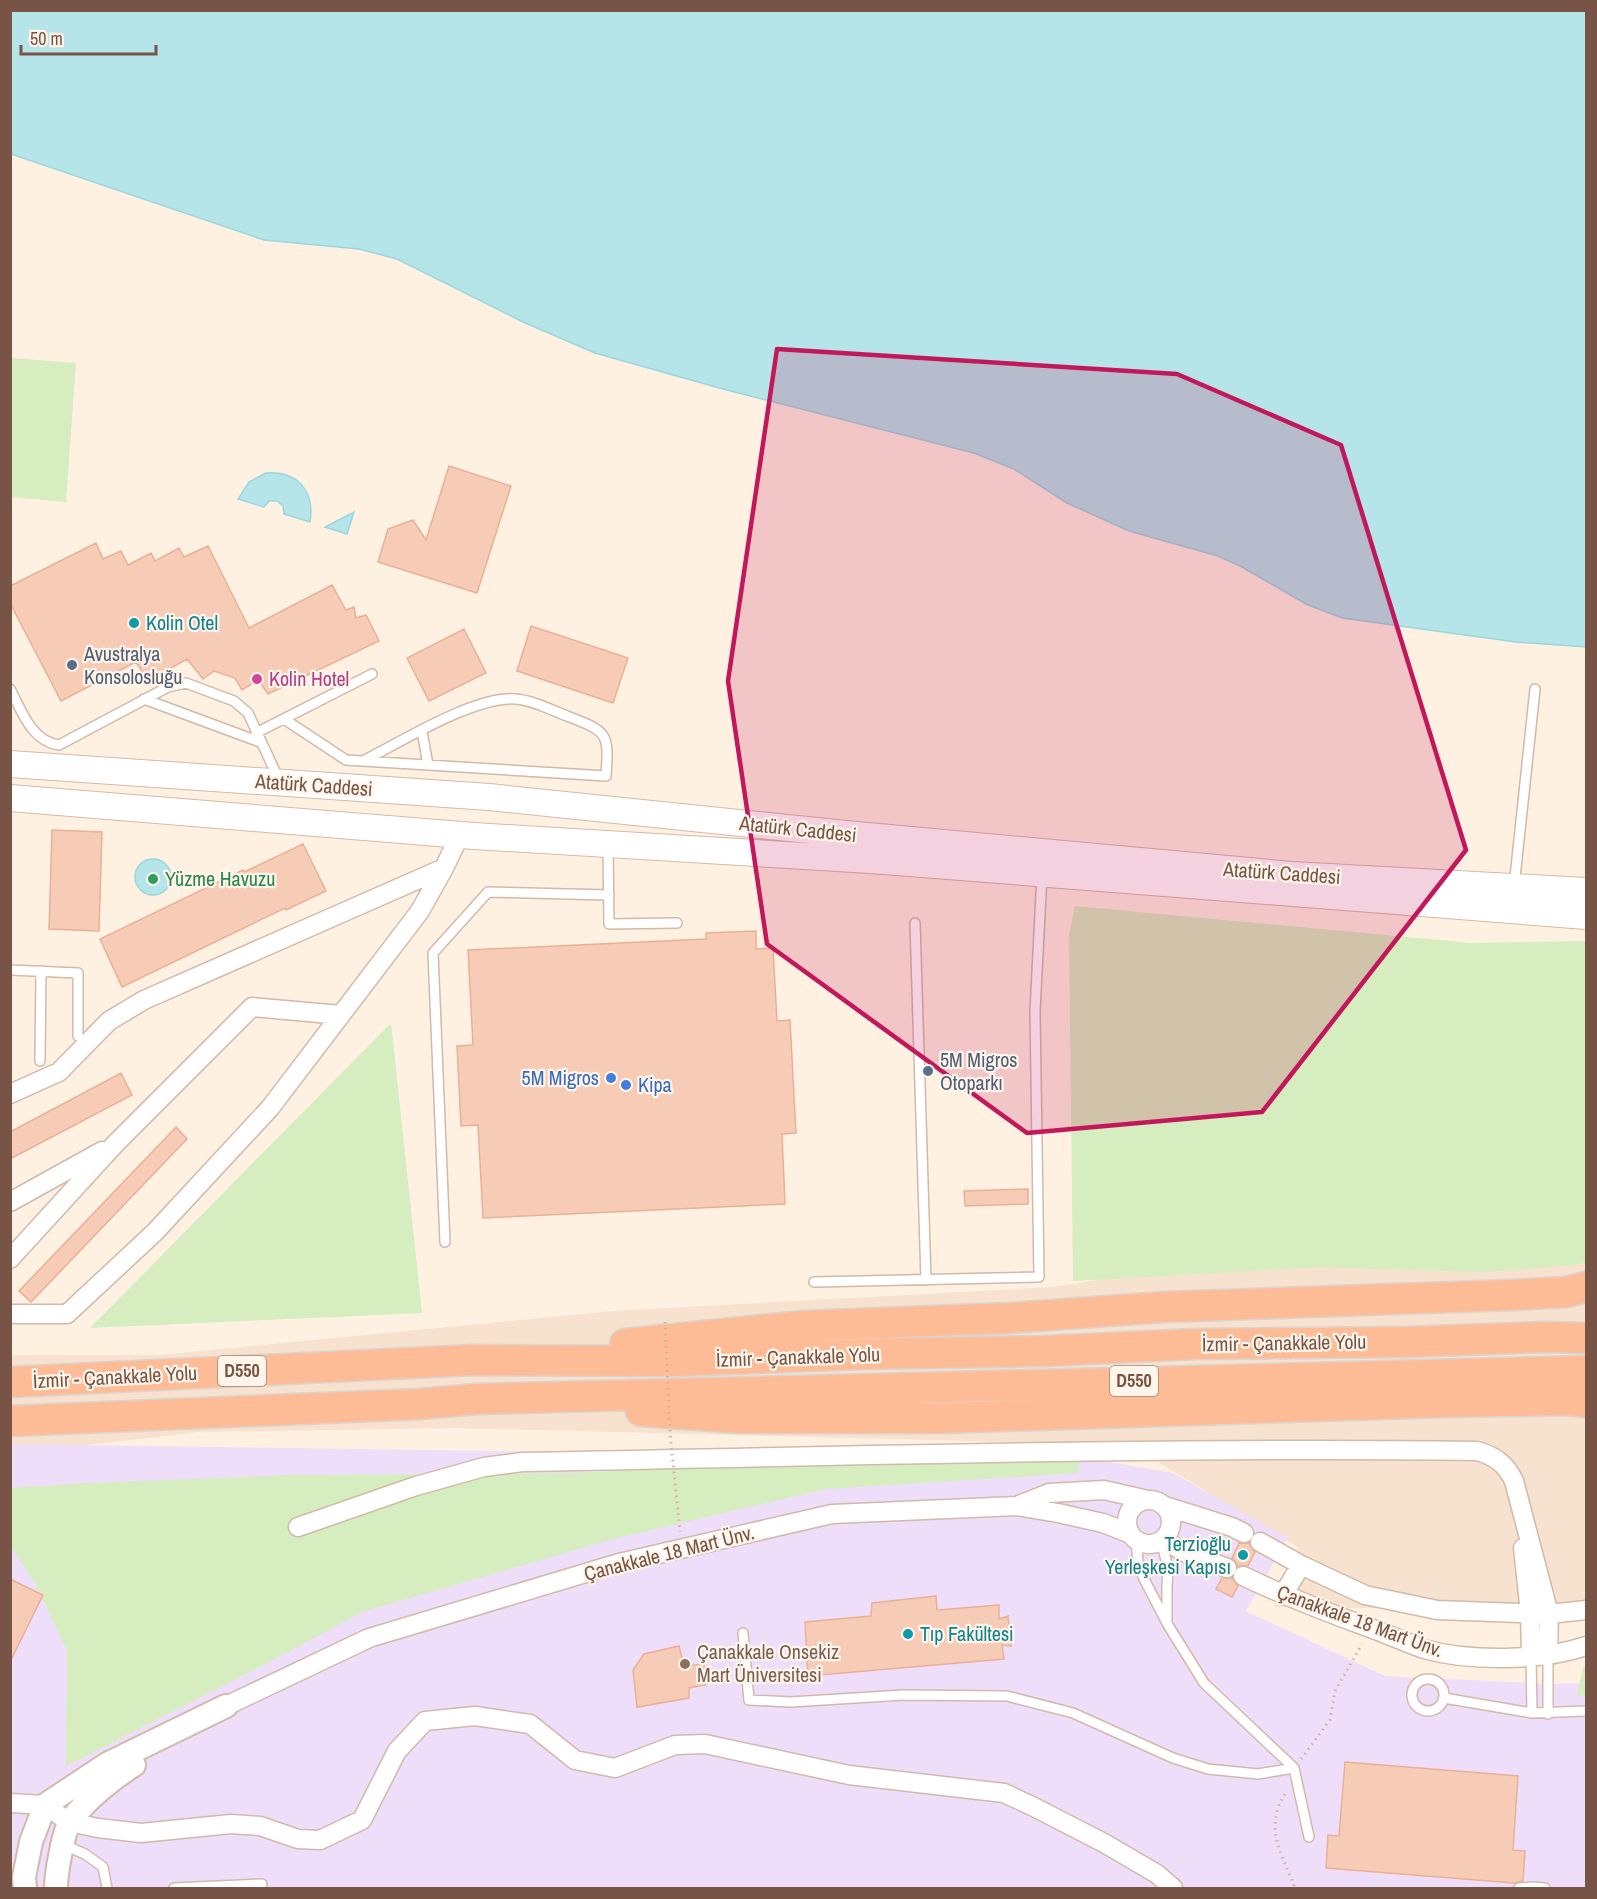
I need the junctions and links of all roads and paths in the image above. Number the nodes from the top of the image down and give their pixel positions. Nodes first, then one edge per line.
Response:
1 (372, 674) dead end
2 (10, 689) edge
3 (1535, 689) dead end
4 (144, 699) junction
5 (284, 719) junction
6 (422, 730) junction
7 (258, 737) junction
8 (363, 761) junction
9 (10, 764) edge
10 (428, 765) junction
11 (280, 783) junction
12 (460, 795) junction
13 (10, 798) edge
14 (282, 820) junction
15 (460, 835) junction
16 (608, 844) junction
17 (1042, 863) junction
18 (444, 868) junction
19 (1514, 887) junction
20 (1587, 891) edge
21 (609, 895) junction
22 (1587, 916) edge
23 (677, 923) dead end
24 (915, 923) dead end
25 (10, 970) edge
26 (41, 971) junction
27 (341, 1015) junction
28 (78, 1036) dead end
29 (40, 1061) dead end
30 (10, 1094) edge
31 (116, 1143) junction
32 (10, 1202) edge
33 (445, 1242) dead end
34 (10, 1259) edge
35 (926, 1280) junction
36 (814, 1282) dead end
37 (1587, 1287) edge
38 (10, 1314) edge
39 (665, 1322) dead end
40 (1587, 1338) edge
41 (473, 1360) junction
42 (1587, 1371) edge
43 (10, 1382) edge
44 (477, 1399) junction
45 (1587, 1402) edge
46 (10, 1421) edge
47 (1517, 1490) junction
48 (1156, 1503) junction
49 (1017, 1506) junction
50 (298, 1527) dead end
51 (680, 1532) dead end
52 (1134, 1537) junction
53 (1162, 1540) junction
54 (1300, 1564) junction
55 (1282, 1595) junction
56 (1587, 1610) edge
57 (1530, 1613) junction
58 (1549, 1614) junction
59 (1167, 1624) junction
60 (1371, 1628) junction
61 (743, 1633) dead end
62 (1587, 1646) edge
63 (1539, 1655) junction
64 (1444, 1698) dead end
65 (226, 1706) junction
66 (1587, 1711) edge
67 (1532, 1713) junction
68 (1548, 1714) junction
69 (1294, 1768) junction
70 (10, 1803) edge
71 (45, 1805) junction
72 (69, 1822) junction
73 (1309, 1838) dead end
74 (64, 1845) junction
75 (262, 1884) dead end
76 (25, 1888) edge
77 (56, 1888) edge
78 (106, 1888) edge
79 (174, 1888) edge
80 (1173, 1888) edge
81 (1293, 1888) edge
82 (1519, 1888) edge
83 (1545, 1888) edge

1 - 5 lane
2 - 4 lane
3 - 19 lane
4 - 7 lane
4 - 7 lane
5 - 7 lane
5 - 8 lane
6 - 8 lane
6 - 10 lane
6 - 10 lane
7 - 11 lane
8 - 10 lane
9 - 11 main road, Atatürk Caddesi
11 - 12 main road, Atatürk Caddesi
11 - 14 main road
12 - 15 main road
12 - 17 main road, Atatürk Caddesi
13 - 14 main road, Atatürk Caddesi
14 - 15 main road, Atatürk Caddesi
15 - 16 main road, Atatürk Caddesi
15 - 18 street
16 - 17 main road, Atatürk Caddesi
16 - 21 lane
17 - 19 main road, Atatürk Caddesi
17 - 22 main road, Atatürk Caddesi
17 - 35 lane
18 - 27 street
18 - 30 street
19 - 20 main road, Atatürk Caddesi
21 - 23 lane
21 - 33 lane
24 - 35 lane
25 - 26 lane
26 - 28 lane
26 - 29 lane
27 - 31 street
27 - 38 street
31 - 32 street
31 - 34 street
35 - 36 lane
37 - 41 highway
39 - 51 path, bridge
40 - 41 highway, İzmir - Çanakkale Yolu / D550
41 - 43 highway, İzmir - Çanakkale Yolu / D550
42 - 44 highway, İzmir - Çanakkale Yolu / D550
44 - 45 highway
44 - 46 highway, İzmir - Çanakkale Yolu / D550
47 - 50 street
47 - 57 street
47 - 58 street
48 - 49 street, Çanakkale 18 Mart Ünv.
48 - 52 street
48 - 53 street
48 - 54 street, Çanakkale 18 Mart Ünv.
49 - 52 street, Çanakkale 18 Mart Ünv.
49 - 65 street, Çanakkale 18 Mart Ünv.
52 - 53 street
52 - 59 lane
53 - 55 street, Çanakkale 18 Mart Ünv.
53 - 59 lane
54 - 55 street
54 - 57 street, Çanakkale 18 Mart Ünv.
55 - 60 street, Çanakkale 18 Mart Ünv.
56 - 58 street, Çanakkale 18 Mart Ünv.
57 - 58 street, Çanakkale 18 Mart Ünv.
57 - 63 street
58 - 63 street
59 - 69 lane
60 - 63 street, Çanakkale 18 Mart Ünv.
60 - 69 path
61 - 69 lane
62 - 63 street, Çanakkale 18 Mart Ünv.
63 - 67 lane
63 - 68 lane
64 - 67 lane
65 - 71 street
65 - 72 street
66 - 68 lane
67 - 68 lane
69 - 73 lane
69 - 81 path
70 - 71 street
71 - 72 street
71 - 76 street
72 - 74 street
72 - 80 street
74 - 77 street
74 - 78 lane
75 - 79 lane
82 - 83 lane

